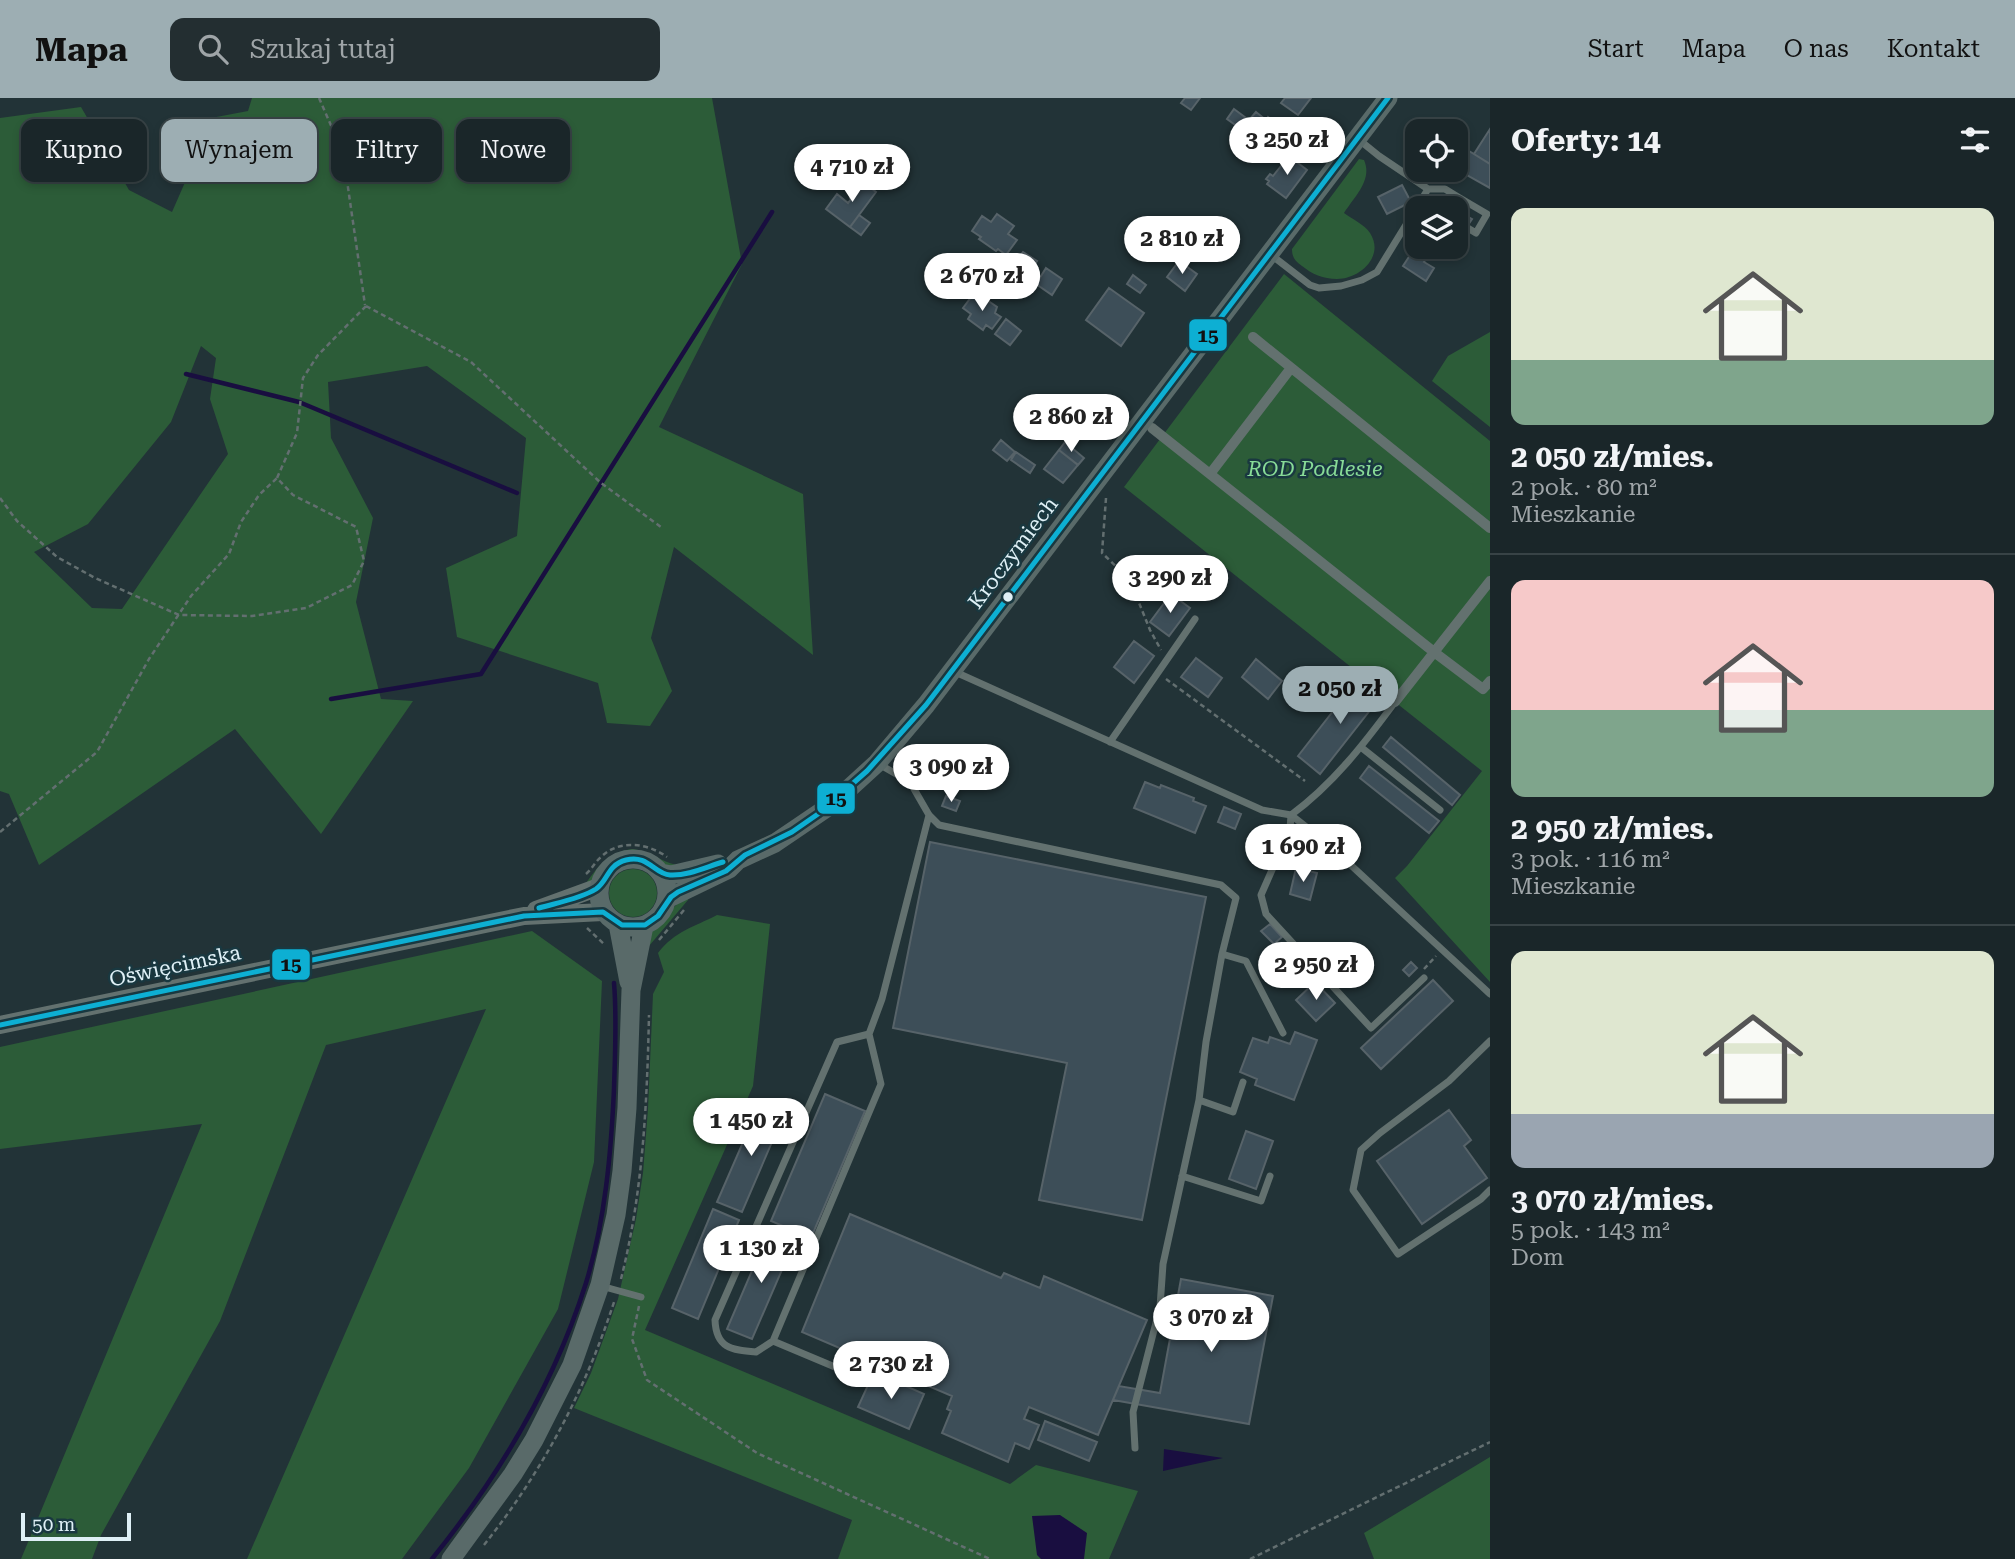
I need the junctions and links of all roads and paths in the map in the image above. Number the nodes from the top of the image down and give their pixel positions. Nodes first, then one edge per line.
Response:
1 (319, 98) edge
2 (1388, 98) edge
3 (1357, 138) junction
4 (1428, 189) junction
5 (1457, 196) edge
6 (1468, 203) edge
7 (1468, 228) edge
8 (1269, 254) junction
9 (366, 306) junction
10 (1253, 337) dead end
11 (1291, 368) junction
12 (1152, 428) dead end
13 (1210, 474) junction
14 (277, 478) junction
15 (0, 498) edge
16 (1106, 498) dead end
17 (662, 527) dead end
18 (1490, 528) edge
19 (1490, 582) edge
20 (179, 615) junction
21 (1195, 619) dead end
22 (1434, 652) junction
23 (1167, 660) junction
24 (952, 671) junction
25 (1158, 672) junction
26 (1490, 681) edge
27 (1395, 702) joint
28 (1110, 742) junction
29 (1362, 748) junction
30 (877, 763) junction
31 (1305, 781) dead end
32 (1440, 810) dead end
33 (929, 815) junction
34 (1291, 815) junction
35 (0, 832) edge
36 (738, 860) junction
37 (667, 866) junction
38 (581, 877) dead end
39 (598, 887) junction
40 (667, 899) junction
41 (524, 916) junction
42 (610, 918) junction
43 (645, 926) junction
44 (1442, 950) junction
45 (1222, 954) junction
46 (1424, 978) joint
47 (631, 990) junction
48 (1490, 994) edge
49 (0, 1025) edge
50 (1283, 1033) dead end
51 (869, 1034) junction
52 (1490, 1041) edge
53 (1243, 1082) dead end
54 (1199, 1100) junction
55 (1182, 1176) junction
56 (1270, 1176) dead end
57 (1490, 1190) edge
58 (600, 1286) junction
59 (641, 1297) joint
60 (773, 1341) junction
61 (855, 1375) dead end
62 (1490, 1442) edge
63 (1135, 1448) dead end
64 (451, 1559) edge
65 (990, 1559) edge
66 (1250, 1559) edge

1 - 9 path
2 - 3 main road, Kroczymiech
3 - 4 lane
3 - 8 main road, Kroczymiech
4 - 5 lane
4 - 8 lane
6 - 7 lane
8 - 24 main road, Kroczymiech
9 - 14 path
9 - 17 path
10 - 11 street
11 - 13 street
11 - 18 street
12 - 13 street
13 - 22 street
14 - 20 path
14 - 20 path
15 - 20 path
16 - 23 path
19 - 22 street
20 - 35 path
21 - 23 lane
22 - 26 street
22 - 27 street
23 - 25 lane
24 - 28 lane
24 - 30 main road, Kroczymiech
25 - 28 lane
25 - 31 path
27 - 29 lane
28 - 34 lane
29 - 32 lane
29 - 34 lane
30 - 33 lane
30 - 36 main road, Kroczymiech
33 - 45 lane
33 - 51 lane
34 - 44 lane
34 - 46 lane
36 - 37 main road, Kroczymiech
36 - 40 main road, Kroczymiech
37 - 38 path
37 - 39 main road
37 - 40 main road
39 - 41 street, Oświęcimska
39 - 42 main road
40 - 43 main road
41 - 42 street, Oświęcimska
41 - 49 street, Oświęcimska
42 - 43 main road
42 - 47 main road
43 - 47 main road
44 - 46 path
44 - 48 lane
45 - 50 lane
45 - 54 lane
47 - 58 main road
51 - 60 lane
51 - 60 lane
52 - 57 lane
53 - 54 lane
54 - 55 lane
55 - 56 lane
55 - 63 lane
58 - 59 lane
58 - 64 main road
59 - 65 path
60 - 61 lane
62 - 66 path

